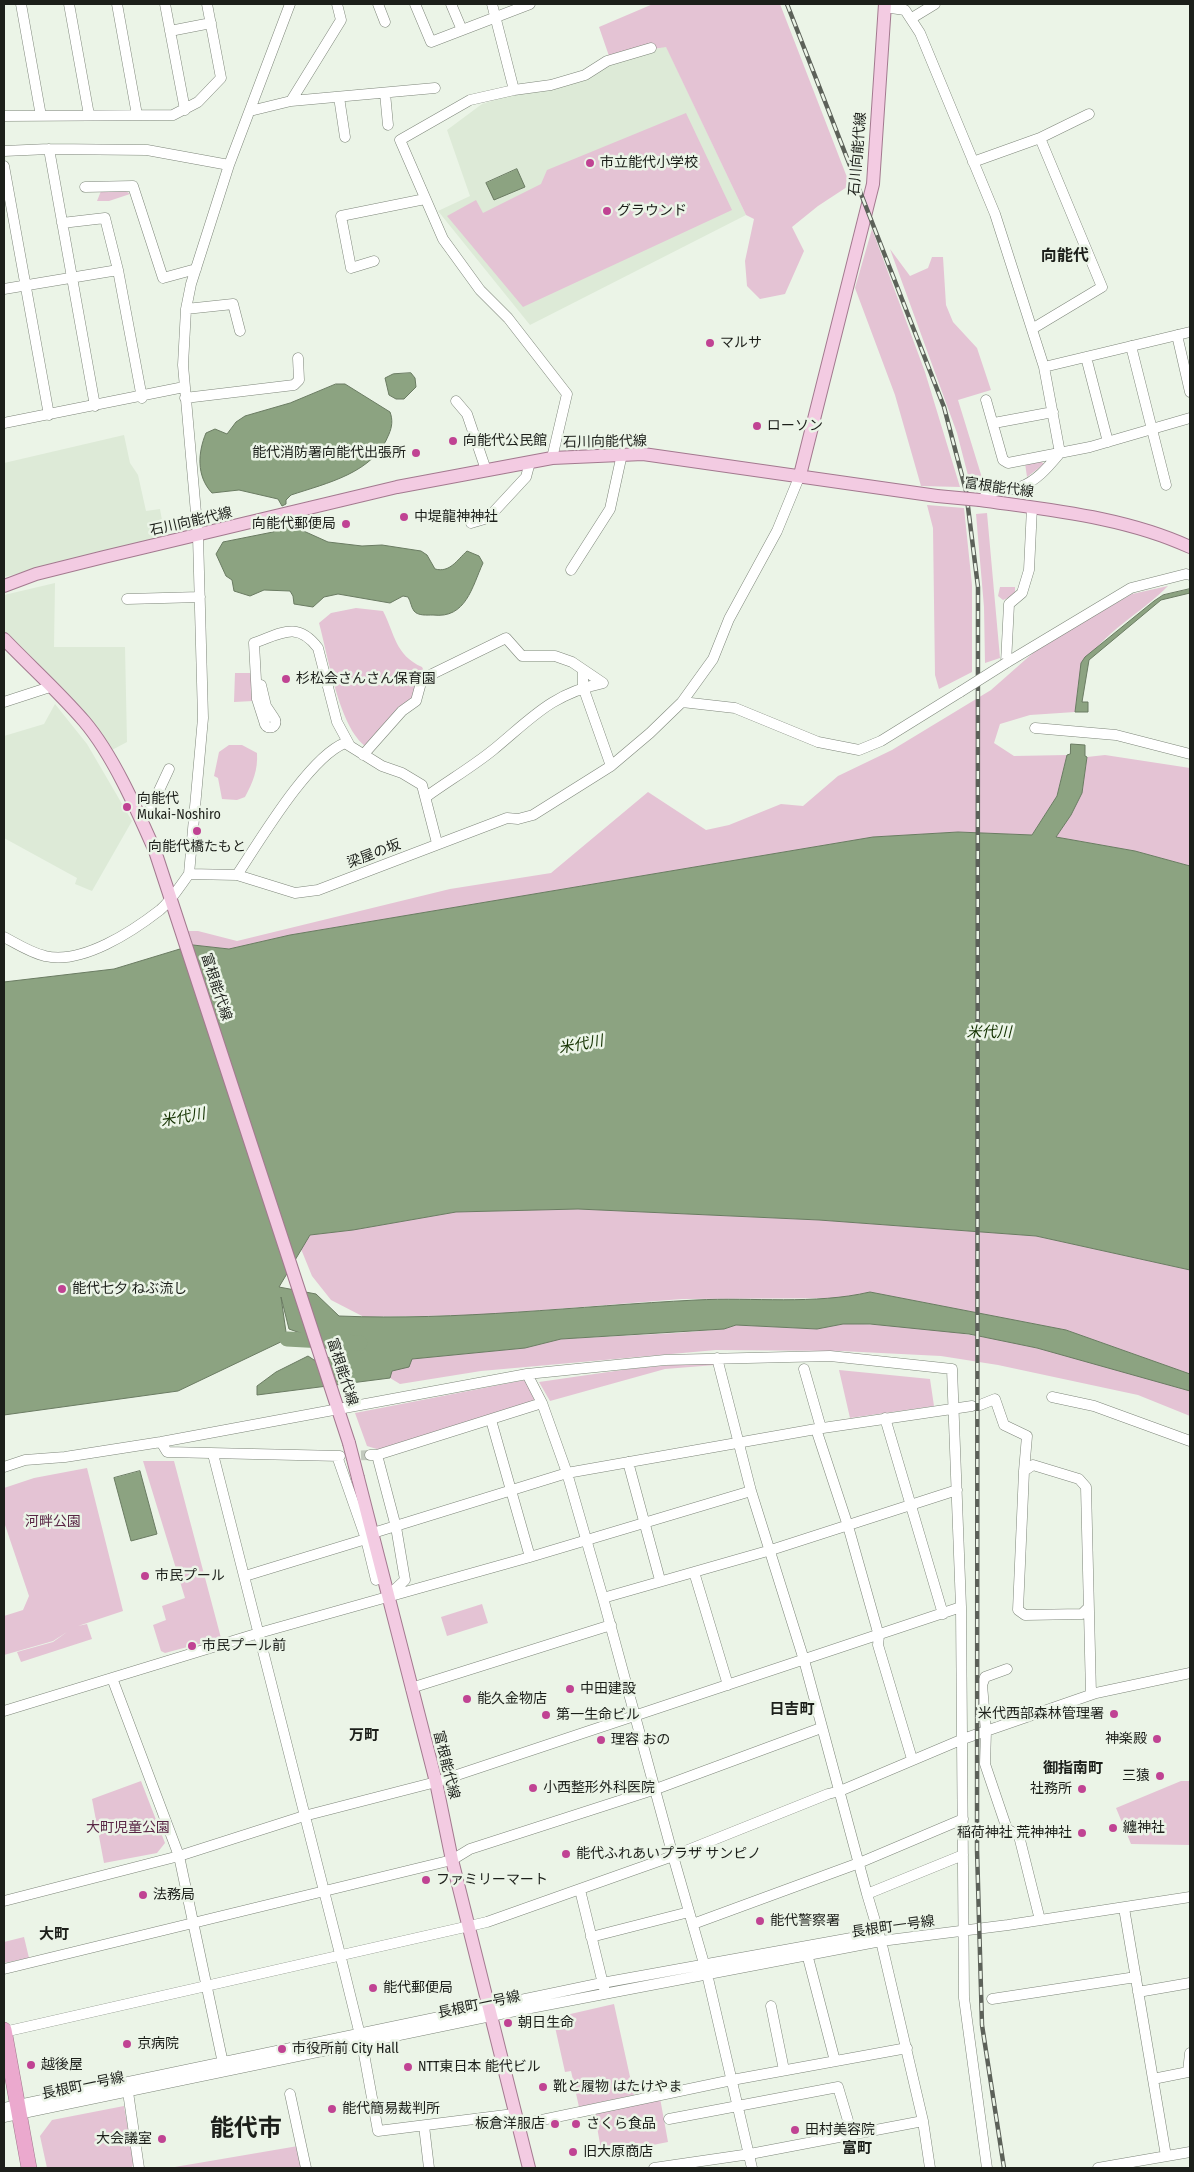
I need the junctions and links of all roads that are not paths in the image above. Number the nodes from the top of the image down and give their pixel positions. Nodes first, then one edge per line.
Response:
1 (21, 4) edge
2 (69, 4) edge
3 (117, 4) edge
4 (165, 4) edge
5 (207, 4) edge
6 (290, 4) edge
7 (337, 4) edge
8 (378, 4) edge
9 (416, 4) edge
10 (451, 4) edge
11 (492, 4) edge
12 (530, 4) edge
13 (935, 4) edge
14 (884, 5) edge
15 (497, 16) junction
16 (912, 18) junction
17 (386, 22) dead end
18 (210, 23) junction
19 (462, 30) junction
20 (170, 31) junction
21 (651, 48) dead end
22 (435, 88) dead end
23 (514, 90) junction
24 (384, 93) junction
25 (339, 97) junction
26 (291, 101) junction
27 (185, 110) junction
28 (250, 111) junction
29 (1089, 114) dead end
30 (89, 115) junction
31 (137, 115) junction
32 (4, 116) edge
33 (42, 116) junction
34 (388, 125) dead end
35 (345, 137) dead end
36 (1040, 138) junction
37 (48, 149) junction
38 (4, 151) edge
39 (973, 162) junction
40 (229, 165) junction
41 (4, 166) edge
42 (85, 187) dead end
43 (425, 199) junction
44 (62, 223) junction
45 (374, 261) dead end
46 (196, 269) junction
47 (118, 270) junction
48 (72, 278) junction
49 (26, 285) junction
50 (4, 289) edge
51 (186, 309) junction
52 (1032, 329) junction
53 (240, 331) dead end
54 (1190, 332) edge
55 (1177, 335) junction
56 (1131, 346) junction
57 (1086, 357) junction
58 (298, 358) dead end
59 (1044, 367) junction
60 (1190, 392) edge
61 (185, 393) junction
62 (142, 398) junction
63 (986, 400) dead end
64 (456, 401) dead end
65 (95, 406) junction
66 (1053, 412) junction
67 (49, 415) junction
68 (1190, 418) edge
69 (4, 423) edge
70 (994, 423) junction
71 (1152, 430) junction
72 (1108, 442) junction
73 (1060, 453) junction
74 (622, 454) junction
75 (552, 458) junction
76 (530, 462) junction
77 (486, 470) junction
78 (800, 475) junction
79 (1166, 484) dead end
80 (980, 500) junction
81 (1032, 507) junction
82 (471, 524) dead end
83 (198, 536) junction
84 (1190, 547) edge
85 (571, 570) dead end
86 (1190, 575) edge
87 (4, 586) edge
88 (200, 597) junction
89 (126, 599) dead end
90 (4, 639) edge
91 (1006, 663) junction
92 (584, 670) junction
93 (50, 687) junction
94 (583, 687) junction
95 (4, 702) edge
96 (682, 702) junction
97 (269, 721) dead end
98 (1035, 728) dead end
99 (350, 746) junction
100 (1190, 754) edge
101 (363, 755) junction
102 (611, 766) junction
103 (169, 769) dead end
104 (426, 796) junction
105 (142, 820) junction
106 (438, 844) junction
107 (189, 874) junction
108 (237, 875) junction
109 (171, 898) junction
110 (4, 937) edge
111 (717, 1358) junction
112 (804, 1369) dead end
113 (526, 1374) junction
114 (1052, 1397) dead end
115 (337, 1403) junction
116 (542, 1403) junction
117 (954, 1409) junction
118 (885, 1418) junction
119 (491, 1420) junction
120 (819, 1428) junction
121 (1190, 1441) edge
122 (161, 1442) junction
123 (740, 1443) junction
124 (213, 1454) junction
125 (628, 1462) junction
126 (4, 1466) edge
127 (1024, 1471) junction
128 (567, 1473) junction
129 (957, 1490) junction
130 (510, 1491) junction
131 (752, 1491) junction
132 (910, 1505) junction
133 (645, 1524) junction
134 (848, 1526) junction
135 (396, 1527) junction
136 (370, 1536) junction
137 (586, 1540) junction
138 (771, 1550) junction
139 (530, 1557) junction
140 (694, 1572) junction
141 (245, 1576) junction
142 (376, 1580) dead end
143 (660, 1580) junction
144 (388, 1597) junction
145 (603, 1598) junction
146 (961, 1607) junction
147 (1088, 1608) junction
148 (943, 1614) junction
149 (610, 1625) junction
150 (258, 1633) junction
151 (879, 1636) junction
152 (804, 1660) junction
153 (1007, 1669) dead end
154 (1190, 1673) edge
155 (112, 1678) junction
156 (728, 1685) junction
157 (411, 1688) junction
158 (1091, 1694) junction
159 (4, 1711) edge
160 (636, 1715) junction
161 (821, 1728) junction
162 (986, 1731) junction
163 (963, 1739) junction
164 (912, 1759) junction
165 (436, 1782) junction
166 (656, 1789) junction
167 (840, 1791) junction
168 (304, 1816) junction
169 (963, 1819) junction
170 (963, 1855) junction
171 (180, 1856) junction
172 (673, 1856) junction
173 (452, 1860) junction
174 (859, 1863) junction
175 (324, 1890) junction
176 (580, 1890) junction
177 (867, 1894) junction
178 (1190, 1897) edge
179 (4, 1901) edge
180 (1124, 1908) junction
181 (689, 1912) junction
182 (1040, 1920) junction
183 (193, 1923) junction
184 (693, 1924) junction
185 (468, 1927) junction
186 (963, 1931) junction
187 (591, 1937) junction
188 (880, 1937) junction
189 (806, 1951) junction
190 (340, 1954) junction
191 (4, 1969) edge
192 (706, 1969) junction
193 (1136, 1977) junction
194 (602, 1983) junction
195 (1190, 1983) edge
196 (207, 1984) junction
197 (1138, 1992) junction
198 (606, 1994) junction
199 (992, 1999) dead end
200 (771, 2006) dead end
201 (489, 2013) junction
202 (4, 2031) edge
203 (360, 2039) junction
204 (907, 2048) junction
205 (1190, 2053) edge
206 (835, 2061) junction
207 (224, 2068) junction
208 (784, 2070) junction
209 (1153, 2079) junction
210 (732, 2080) junction
211 (127, 2087) junction
212 (290, 2094) dead end
213 (737, 2105) junction
214 (13, 2109) edge
215 (4, 2117) edge
216 (516, 2119) junction
217 (669, 2119) dead end
218 (923, 2121) junction
219 (424, 2126) junction
220 (852, 2134) junction
221 (1190, 2152) edge
222 (750, 2154) junction
223 (1166, 2156) junction
224 (29, 2168) edge
225 (140, 2168) edge
226 (306, 2168) edge
227 (429, 2168) edge
228 (529, 2168) edge
229 (654, 2168) edge
230 (752, 2168) edge
231 (930, 2168) edge
232 (987, 2168) edge
233 (1105, 2168) edge

1 - 33 street
2 - 30 street
3 - 31 street
4 - 20 street
5 - 18 street
6 - 28 street
7 - 26 street
8 - 17 street
9 - 19 street
10 - 19 street
11 - 15 street
12 - 15 street
13 - 16 street
14 - 16 street
14 - 78 main road, 石川向能代線
15 - 19 street
15 - 23 street
16 - 39 street
18 - 20 street
18 - 27 street
20 - 27 street
21 - 23 street
22 - 24 street
23 - 43 street
24 - 25 street
24 - 34 street
25 - 26 street
25 - 35 street
26 - 28 street
27 - 31 street
28 - 40 street
29 - 36 street
30 - 31 street
30 - 33 street
32 - 33 street
36 - 39 street
36 - 52 street
37 - 38 street
37 - 40 street
37 - 44 street
39 - 52 street
40 - 46 street
41 - 49 street
42 - 46 street
43 - 45 street
43 - 75 street
44 - 47 street
44 - 48 street
46 - 51 street
47 - 48 street
47 - 62 street
48 - 49 street
48 - 65 street
49 - 50 street
49 - 67 street
51 - 53 street
51 - 61 street
52 - 59 street
54 - 55 street
55 - 56 street
55 - 60 street
56 - 57 street
56 - 71 street
57 - 59 street
57 - 72 street
58 - 61 street
59 - 66 street
61 - 62 street
61 - 83 street
62 - 65 street
63 - 70 street
64 - 77 street
65 - 67 street
66 - 70 street
66 - 73 street
67 - 69 street
68 - 71 street
70 - 73 street
71 - 72 street
71 - 79 street
72 - 73 street
73 - 80 street
74 - 75 main road, 石川向能代線
74 - 78 main road, 石川向能代線
74 - 85 street
75 - 76 main road, 石川向能代線
76 - 77 main road, 石川向能代線
76 - 82 street
77 - 83 main road, 石川向能代線
78 - 80 main road, 富根能代線, bridge
78 - 96 street, 梁屋の坂
80 - 81 main road, 富根能代線
81 - 84 main road, 富根能代線
81 - 91 street
83 - 87 main road, 石川向能代線
83 - 88 street
86 - 91 street
88 - 89 street
88 - 107 street
90 - 93 main road, 富根能代線
91 - 96 street, bridge
92 - 94 street
92 - 94 street
92 - 101 street
93 - 95 street
93 - 105 main road, 富根能代線
94 - 102 street
94 - 104 street
96 - 102 street, 梁屋の坂
97 - 99 street
98 - 100 street
99 - 101 street
99 - 108 street
101 - 104 street
102 - 106 street, 梁屋の坂
103 - 105 street
104 - 106 street
105 - 109 main road, 富根能代線
106 - 108 street, 梁屋の坂
107 - 108 street, 梁屋の坂
107 - 109 street
109 - 110 street
109 - 115 main road, 富根能代線
111 - 113 street
111 - 117 street
111 - 123 street
112 - 120 street
113 - 115 street
113 - 116 street
114 - 121 street
115 - 122 street
115 - 136 main road, 富根能代線, bridge
116 - 119 street
116 - 128 street
117 - 118 street
117 - 127 street
117 - 129 street
118 - 120 street
118 - 132 street
119 - 130 street
119 - 135 street
120 - 123 street
120 - 134 street
122 - 124 street
122 - 126 street
123 - 125 street
123 - 131 street
124 - 136 street
124 - 141 street
125 - 128 street
125 - 133 street
127 - 147 street
127 - 147 street
128 - 130 street
128 - 137 street
129 - 132 street
129 - 146 street
130 - 135 street
130 - 139 street
131 - 133 street
131 - 138 street
132 - 134 street
132 - 148 street
133 - 137 street
133 - 143 street
134 - 138 street
134 - 151 street
135 - 136 street
135 - 144 street
136 - 141 street
136 - 142 street
136 - 144 main road, 富根能代線
137 - 139 street
137 - 145 street
138 - 140 street
138 - 152 street
139 - 144 street
140 - 143 street
140 - 156 street
141 - 150 street
143 - 145 street
144 - 150 street
144 - 157 main road, 富根能代線
145 - 149 street
146 - 148 street
146 - 163 street
147 - 158 street
148 - 151 street
149 - 157 street
149 - 160 street
150 - 155 street
150 - 168 street
151 - 152 street
151 - 164 street
152 - 156 street
152 - 161 street
153 - 162 street
154 - 158 street
155 - 159 street
155 - 171 street
156 - 160 street
157 - 165 main road, 富根能代線
158 - 162 street
160 - 165 street
160 - 166 street
161 - 166 street
161 - 167 street
162 - 163 street
162 - 182 street
163 - 164 street
163 - 169 street
164 - 167 street
165 - 168 street
165 - 173 main road, 富根能代線
166 - 172 street
166 - 173 street
167 - 172 street
167 - 174 street
168 - 171 street
168 - 175 street
169 - 170 street
169 - 174 street
170 - 177 street
170 - 186 street
171 - 179 street
171 - 183 street
172 - 176 street
172 - 181 street
173 - 175 street
173 - 185 main road, 富根能代線
174 - 177 street
174 - 184 street
175 - 183 street
175 - 190 street
176 - 185 street
176 - 187 street
177 - 188 street
178 - 180 street, 長根町一号線
180 - 182 street, 長根町一号線
180 - 193 street
181 - 184 street
181 - 187 street
182 - 186 street, 長根町一号線
183 - 191 street
183 - 196 street
184 - 192 street
185 - 190 street
185 - 201 main road, 富根能代線
186 - 188 street, 長根町一号線
186 - 232 street
187 - 194 street
188 - 189 street, 長根町一号線
188 - 204 street
189 - 192 street, 長根町一号線
189 - 206 street
190 - 196 street
190 - 203 street
192 - 194 street
192 - 198 street, 長根町一号線
192 - 210 street
193 - 197 street
193 - 199 street
194 - 198 street
194 - 201 street
195 - 197 street
196 - 202 street
196 - 207 street
197 - 209 street
198 - 201 street, 長根町一号線
200 - 208 street
201 - 203 street, 長根町一号線
201 - 216 main road, 富根能代線
202 - 214 highway
203 - 207 street, 長根町一号線
203 - 219 street
204 - 206 street
204 - 218 street
205 - 209 street
206 - 208 street
207 - 211 street, 長根町一号線
208 - 210 street
209 - 223 street
210 - 213 street
210 - 216 street
211 - 214 street, 長根町一号線
211 - 225 street
212 - 226 street
213 - 217 street
213 - 220 street
213 - 222 street
214 - 215 street
214 - 224 highway
216 - 219 street
216 - 228 main road, 富根能代線
218 - 220 street
218 - 231 street
219 - 227 street
220 - 222 street
221 - 223 street
222 - 229 street
222 - 230 street
223 - 233 street

